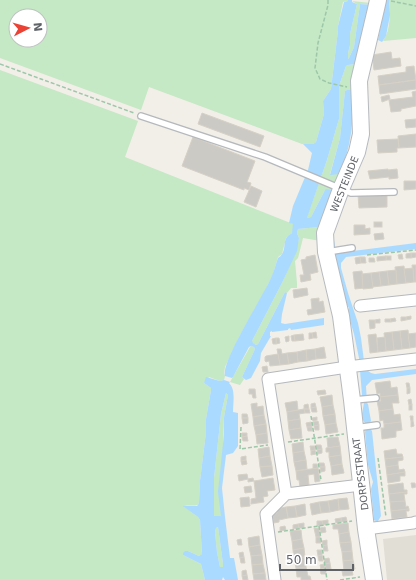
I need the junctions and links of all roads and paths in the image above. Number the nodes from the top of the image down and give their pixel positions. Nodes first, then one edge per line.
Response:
1 (328, 0) edge
2 (378, 0) edge
3 (394, 2) dead end
4 (416, 6) edge
5 (0, 64) edge
6 (344, 87) dead end
7 (141, 116) joint
8 (341, 189) junction
9 (394, 192) dead end
10 (352, 248) dead end
11 (416, 250) edge
12 (331, 251) junction
13 (367, 255) dead end
14 (416, 300) edge
15 (360, 306) dead end
16 (416, 359) edge
17 (358, 366) junction
18 (376, 398) dead end
19 (357, 400) junction
20 (311, 416) dead end
21 (374, 426) dead end
22 (360, 427) junction
23 (378, 458) dead end
24 (361, 485) junction
25 (322, 490) junction
26 (286, 494) junction
27 (416, 522) edge
28 (366, 524) junction
29 (319, 526) junction
30 (387, 526) junction
31 (269, 534) junction
32 (374, 578) edge
33 (276, 580) edge
34 (327, 580) edge
35 (340, 580) edge

1 - 6 path
2 - 8 street, WESTEINDE
3 - 4 path
5 - 7 path
7 - 8 lane
8 - 9 lane
8 - 12 street, WESTEINDE
10 - 12 lane
11 - 13 path
12 - 17 street, WESTEINDE
14 - 15 street
16 - 17 street
17 - 19 street, DORPSSTRAAT
17 - 26 street
18 - 19 lane
19 - 22 street, DORPSSTRAAT
20 - 25 path
21 - 22 lane
22 - 24 street, DORPSSTRAAT
23 - 30 path
24 - 25 street
24 - 28 street, DORPSSTRAAT
25 - 26 street
26 - 31 street
27 - 30 street
28 - 29 path
28 - 30 street
28 - 32 street, DORPSSTRAAT
29 - 31 path
29 - 34 path
31 - 33 street
32 - 35 path

